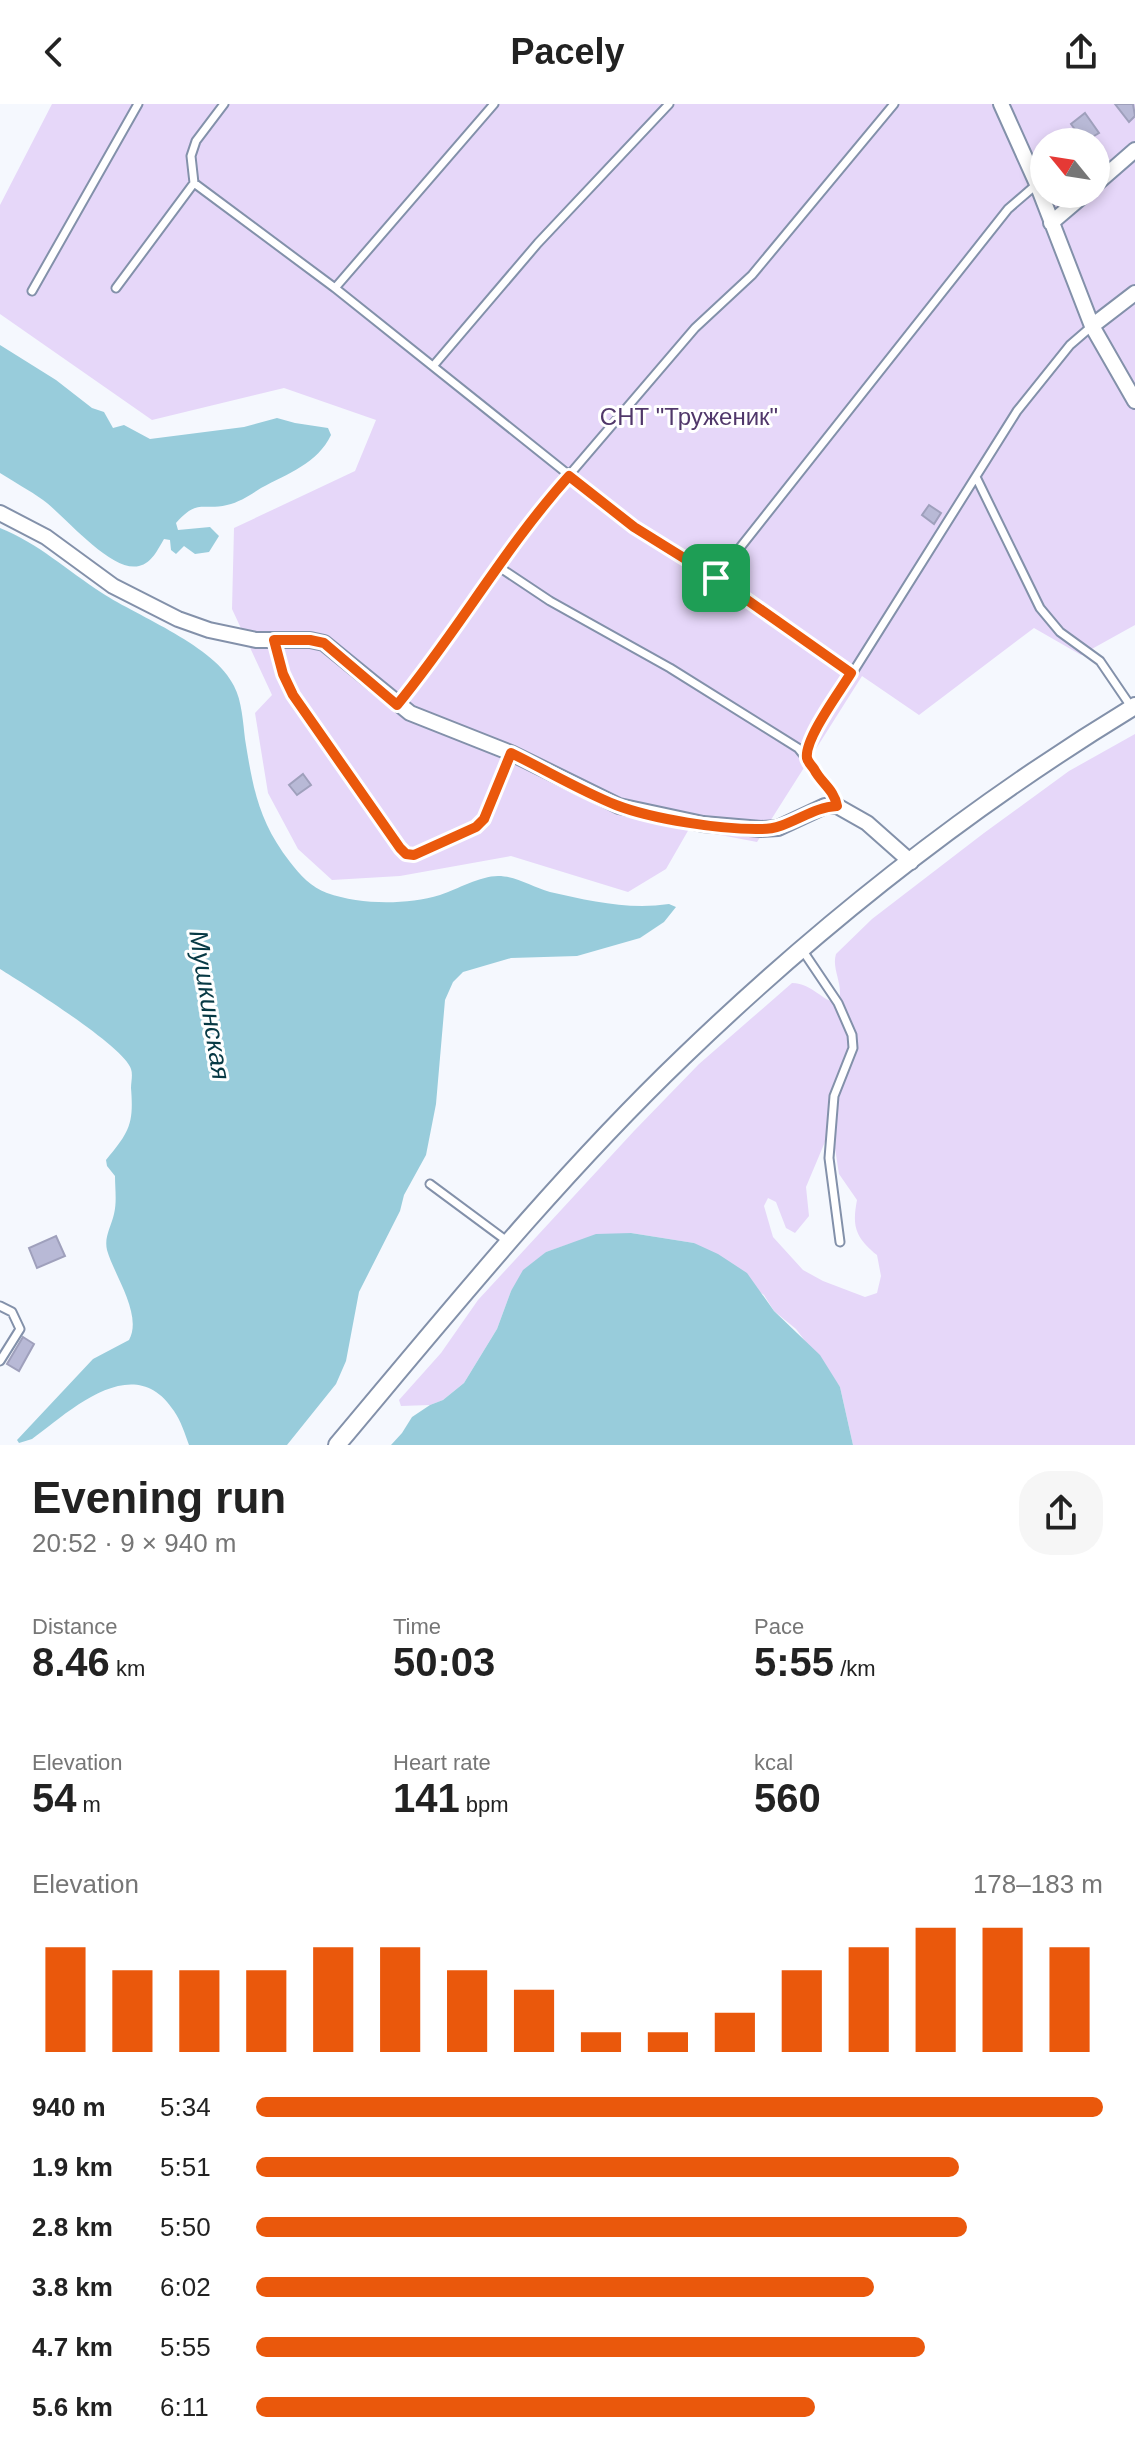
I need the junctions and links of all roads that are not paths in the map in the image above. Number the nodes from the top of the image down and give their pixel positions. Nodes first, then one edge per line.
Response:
1 (138, 104) edge
2 (224, 104) edge
3 (494, 104) edge
4 (669, 104) edge
5 (894, 104) edge
6 (1001, 104) edge
7 (1135, 150) edge
8 (1030, 168) edge
9 (1110, 172) edge
10 (194, 183) junction
11 (1030, 190) edge
12 (1046, 208) edge
13 (1069, 208) edge
14 (1051, 223) junction
15 (116, 288) dead end
16 (335, 288) junction
17 (32, 291) dead end
18 (1135, 293) edge
19 (1092, 326) junction
20 (434, 365) junction
21 (1135, 401) edge
22 (569, 476) junction
23 (976, 477) junction
24 (0, 513) edge
25 (499, 567) junction
26 (716, 578) junction
27 (274, 640) junction
28 (851, 673) junction
29 (397, 705) junction
30 (1134, 707) edge
31 (511, 753) junction
32 (807, 758) junction
33 (837, 806) junction
34 (911, 862) junction
35 (802, 949) junction
36 (430, 1184) dead end
37 (840, 1242) dead end
38 (509, 1243) junction
39 (0, 1306) edge
40 (0, 1361) edge
41 (337, 1445) edge

1 - 17 lane
2 - 10 lane
3 - 16 lane
4 - 20 lane
5 - 22 lane
6 - 8 street
7 - 9 street
10 - 15 lane
10 - 16 lane
11 - 26 lane
12 - 14 street
13 - 14 street
14 - 19 street
16 - 20 lane
18 - 19 street
19 - 21 street
19 - 23 lane
20 - 22 lane
22 - 25 lane
22 - 26 lane
23 - 28 lane
23 - 30 lane
24 - 27 street
25 - 29 lane
25 - 32 lane
26 - 28 lane
27 - 29 street
27 - 31 lane
28 - 32 lane
29 - 31 street
30 - 34 street
31 - 33 street
32 - 33 lane
33 - 34 street
34 - 35 street
35 - 37 lane
35 - 38 street
36 - 38 lane
38 - 41 street
39 - 40 lane

